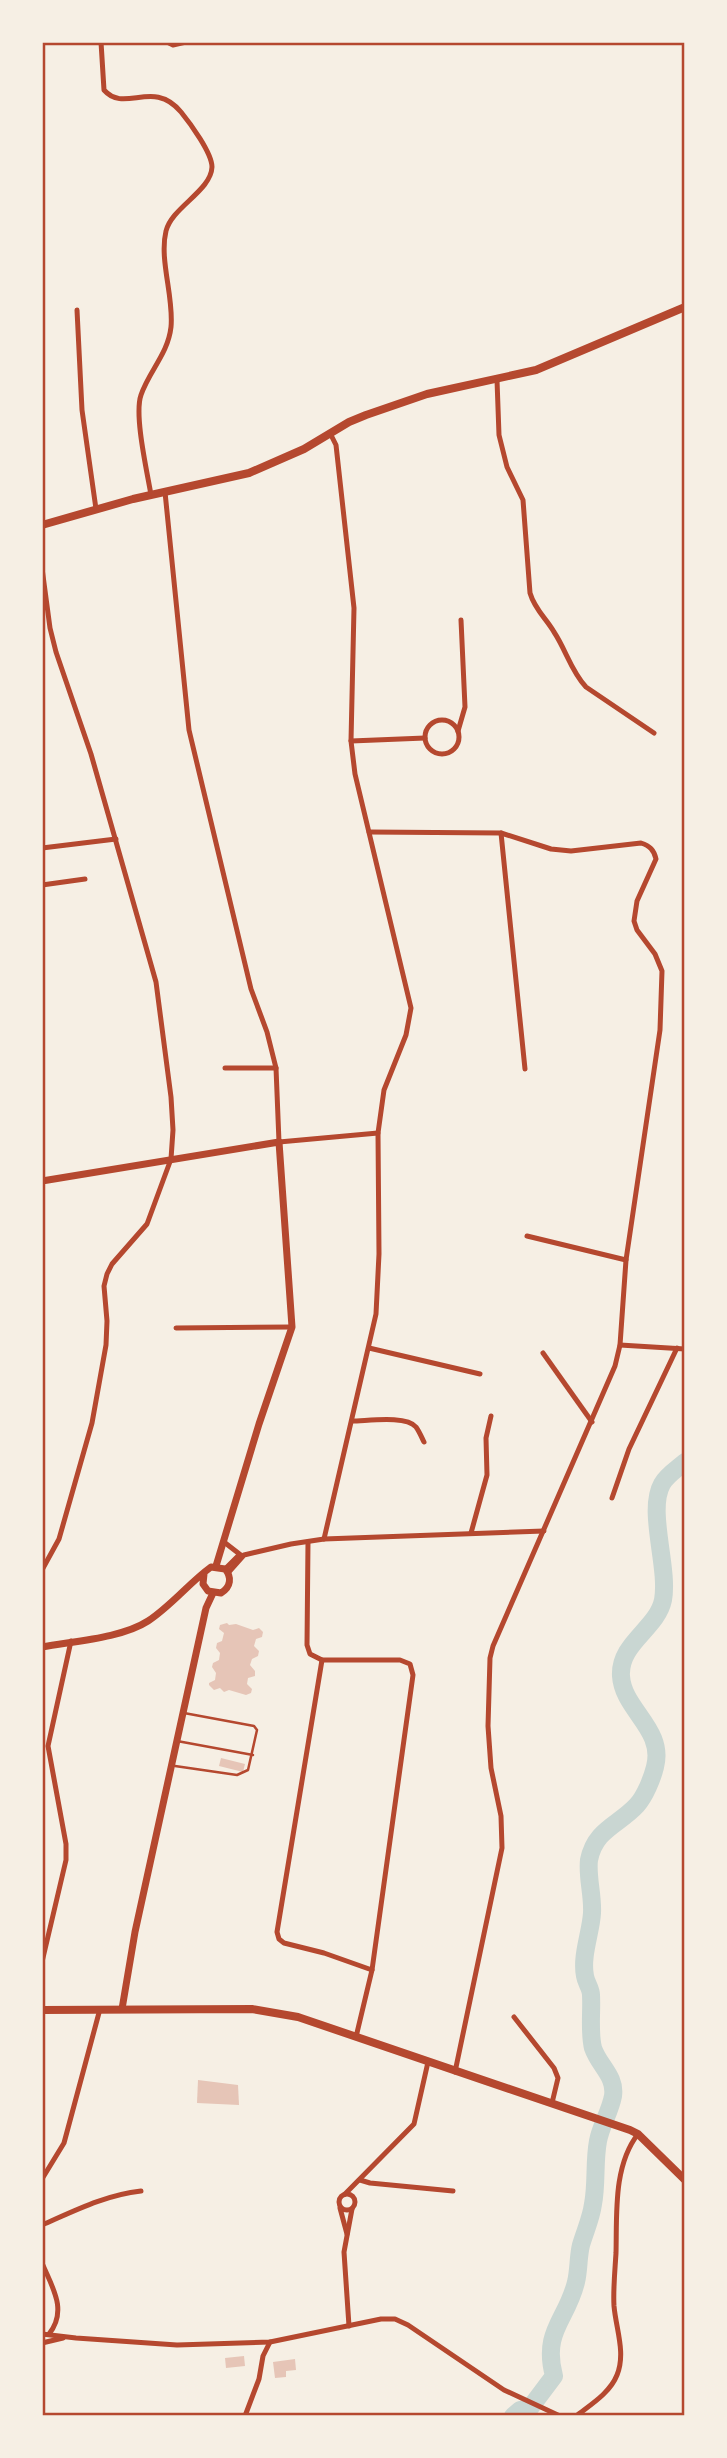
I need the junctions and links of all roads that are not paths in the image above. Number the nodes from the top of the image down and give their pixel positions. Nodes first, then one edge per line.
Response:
1 (101, 42) edge
2 (167, 42) edge
3 (186, 42) edge
4 (685, 307) edge
5 (77, 310) dead end
6 (497, 380) junction
7 (330, 432) junction
8 (165, 492) junction
9 (151, 495) junction
10 (96, 509) junction
11 (42, 525) edge
12 (42, 568) edge
13 (461, 620) dead end
14 (458, 732) junction
15 (654, 733) dead end
16 (425, 738) junction
17 (351, 741) junction
18 (369, 832) junction
19 (501, 833) junction
20 (116, 839) junction
21 (42, 848) edge
22 (85, 879) dead end
23 (42, 885) edge
24 (225, 1068) dead end
25 (276, 1068) junction
26 (525, 1069) dead end
27 (378, 1133) junction
28 (279, 1142) junction
29 (171, 1159) junction
30 (42, 1181) edge
31 (527, 1236) dead end
32 (626, 1260) junction
33 (292, 1327) junction
34 (176, 1328) dead end
35 (620, 1345) junction
36 (369, 1348) junction
37 (677, 1348) junction
38 (685, 1349) edge
39 (543, 1353) dead end
40 (480, 1374) dead end
41 (491, 1416) dead end
42 (352, 1421) junction
43 (592, 1422) junction
44 (424, 1443) dead end
45 (612, 1498) dead end
46 (544, 1531) junction
47 (471, 1533) junction
48 (324, 1539) junction
49 (224, 1542) junction
50 (308, 1542) junction
51 (240, 1555) junction
52 (223, 1569) junction
53 (42, 1570) edge
54 (204, 1574) junction
55 (189, 1585) junction
56 (207, 1588) junction
57 (71, 1641) junction
58 (42, 1647) edge
59 (322, 1660) junction
60 (182, 1713) junction
61 (177, 1741) junction
62 (253, 1755) junction
63 (172, 1765) junction
64 (42, 1962) edge
65 (372, 1970) junction
66 (100, 2009) junction
67 (122, 2009) junction
68 (42, 2010) edge
69 (514, 2017) dead end
70 (356, 2037) junction
71 (428, 2062) junction
72 (455, 2072) junction
73 (551, 2104) junction
74 (634, 2132) junction
75 (684, 2176) edge
76 (42, 2179) edge
77 (360, 2180) junction
78 (141, 2191) dead end
79 (453, 2191) dead end
80 (345, 2194) junction
81 (340, 2208) junction
82 (352, 2208) junction
83 (42, 2225) edge
84 (347, 2234) junction
85 (42, 2263) edge
86 (349, 2326) junction
87 (46, 2334) edge
88 (66, 2337) junction
89 (270, 2342) junction
90 (42, 2343) edge
91 (556, 2415) edge
92 (245, 2416) edge
93 (576, 2416) edge

1 - 9 street
2 - 3 street
4 - 6 main road
5 - 10 street
6 - 7 main road
6 - 15 street
7 - 8 main road
7 - 17 street
8 - 9 main road
8 - 25 street
9 - 10 main road
10 - 11 main road
12 - 20 street
13 - 14 street
14 - 16 street
14 - 16 street
16 - 17 street
17 - 18 street
18 - 19 street
18 - 27 street
19 - 26 street
19 - 32 street
20 - 21 street
20 - 29 street
22 - 23 street
24 - 25 street
25 - 28 street
27 - 28 street
27 - 36 street
28 - 29 street
28 - 33 street
29 - 30 street
29 - 53 street
31 - 32 street
32 - 35 street
33 - 34 street
33 - 49 street
35 - 37 street
35 - 43 street
36 - 40 street
36 - 42 street
37 - 38 street
37 - 45 street
39 - 43 street
41 - 47 street
42 - 44 street
42 - 48 street
43 - 46 street
46 - 47 street
46 - 72 street
47 - 48 street
48 - 50 street
49 - 51 street
49 - 52 street
50 - 51 street
50 - 59 street
51 - 52 street
52 - 54 street
52 - 56 street
54 - 55 street
54 - 56 street
55 - 56 street
55 - 57 street
56 - 60 street
57 - 58 street
57 - 64 street
59 - 65 street
59 - 65 street
60 - 61 street
60 - 62 lane
61 - 62 lane
61 - 63 street
62 - 63 lane
63 - 67 street
65 - 70 street
66 - 67 main road
66 - 68 main road
66 - 76 street
67 - 70 main road
69 - 73 street
70 - 71 main road
71 - 72 main road
71 - 77 street
72 - 73 main road
73 - 74 main road
74 - 75 main road
74 - 93 street
77 - 79 street
77 - 80 street
78 - 83 street
80 - 81 street
80 - 82 street
81 - 82 street
81 - 84 street
82 - 84 street
84 - 86 street
85 - 87 street
86 - 89 street
86 - 91 street
87 - 88 street
88 - 89 street
88 - 90 street
89 - 92 street

